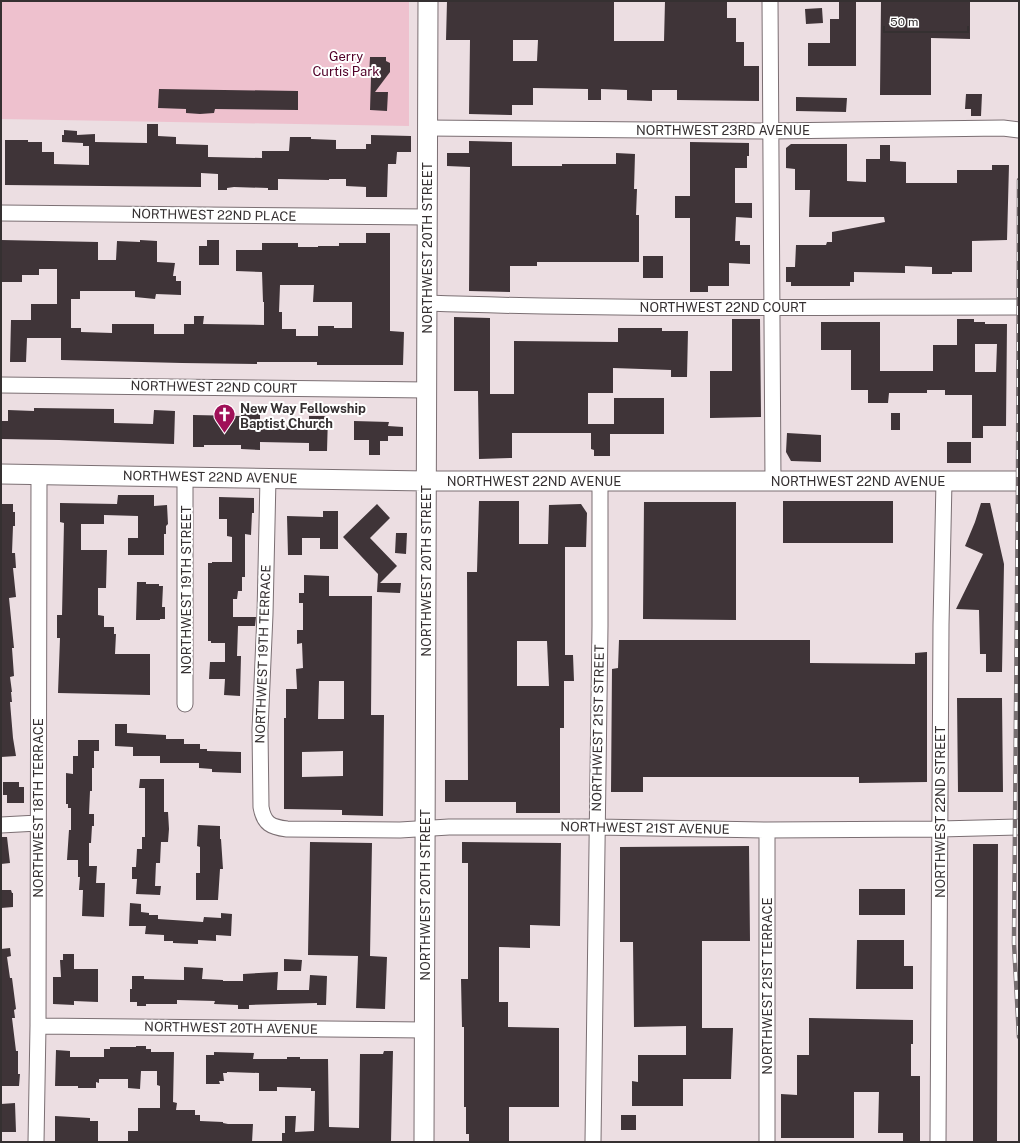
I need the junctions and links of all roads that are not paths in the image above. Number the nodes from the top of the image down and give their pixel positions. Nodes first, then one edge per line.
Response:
1 (428, 1) edge
2 (770, 1) edge
3 (428, 128) junction
4 (1019, 130) edge
5 (770, 131) junction
6 (1, 213) edge
7 (427, 217) junction
8 (427, 303) junction
9 (1019, 307) edge
10 (773, 308) junction
11 (1, 385) edge
12 (427, 390) junction
13 (1, 474) edge
14 (39, 475) junction
15 (186, 477) junction
16 (268, 478) junction
17 (426, 481) junction
18 (774, 481) junction
19 (944, 481) junction
20 (1019, 481) edge
21 (600, 482) junction
22 (185, 704) dead end
23 (38, 823) junction
24 (1, 825) edge
25 (271, 826) joint
26 (597, 827) junction
27 (1019, 827) edge
28 (425, 828) junction
29 (940, 829) junction
30 (767, 830) junction
31 (38, 1026) junction
32 (425, 1030) junction
33 (36, 1142) edge
34 (424, 1142) edge
35 (593, 1142) edge
36 (767, 1142) edge
37 (938, 1142) edge

1 - 3 main road, NORTHWEST 20TH STREET
2 - 5 street
3 - 5 street, NORTHWEST 23RD AVENUE
3 - 7 main road, NORTHWEST 20TH STREET
4 - 5 street, NORTHWEST 23RD AVENUE
5 - 10 street
6 - 7 street, NORTHWEST 22ND PLACE
7 - 8 main road, NORTHWEST 20TH STREET
8 - 10 street, NORTHWEST 22ND COURT
8 - 12 main road, NORTHWEST 20TH STREET
9 - 10 street, NORTHWEST 22ND COURT
10 - 18 street
11 - 12 street, NORTHWEST 22ND COURT
12 - 17 main road, NORTHWEST 20TH STREET
13 - 14 main road, NORTHWEST 22ND AVENUE
14 - 15 main road, NORTHWEST 22ND AVENUE
14 - 23 street, NORTHWEST 18TH TERRACE
15 - 16 main road, NORTHWEST 22ND AVENUE
15 - 22 street, NORTHWEST 19TH STREET
16 - 17 main road, NORTHWEST 22ND AVENUE
16 - 25 street, NORTHWEST 19TH TERRACE
17 - 21 main road, NORTHWEST 22ND AVENUE
17 - 28 main road, NORTHWEST 20TH STREET
18 - 19 main road, NORTHWEST 22ND AVENUE
18 - 21 main road, NORTHWEST 22ND AVENUE
19 - 20 main road, NORTHWEST 22ND AVENUE
19 - 29 street, NORTHWEST 22ND STREET
21 - 26 street, NORTHWEST 21ST STREET
23 - 24 street
23 - 31 street, NORTHWEST 18TH TERRACE
25 - 28 street, NORTHWEST 21ST AVENUE
26 - 28 street, NORTHWEST 21ST AVENUE
26 - 30 street, NORTHWEST 21ST AVENUE
26 - 35 street, NORTHWEST 21ST STREET
27 - 29 street, NORTHWEST 21ST AVENUE
28 - 32 main road, NORTHWEST 20TH STREET
29 - 30 street, NORTHWEST 21ST AVENUE
29 - 37 street, NORTHWEST 22ND STREET
30 - 36 street, NORTHWEST 21ST TERRACE
31 - 32 street, NORTHWEST 20TH AVENUE
31 - 33 street, NORTHWEST 18TH TERRACE
32 - 34 main road, NORTHWEST 20TH STREET

